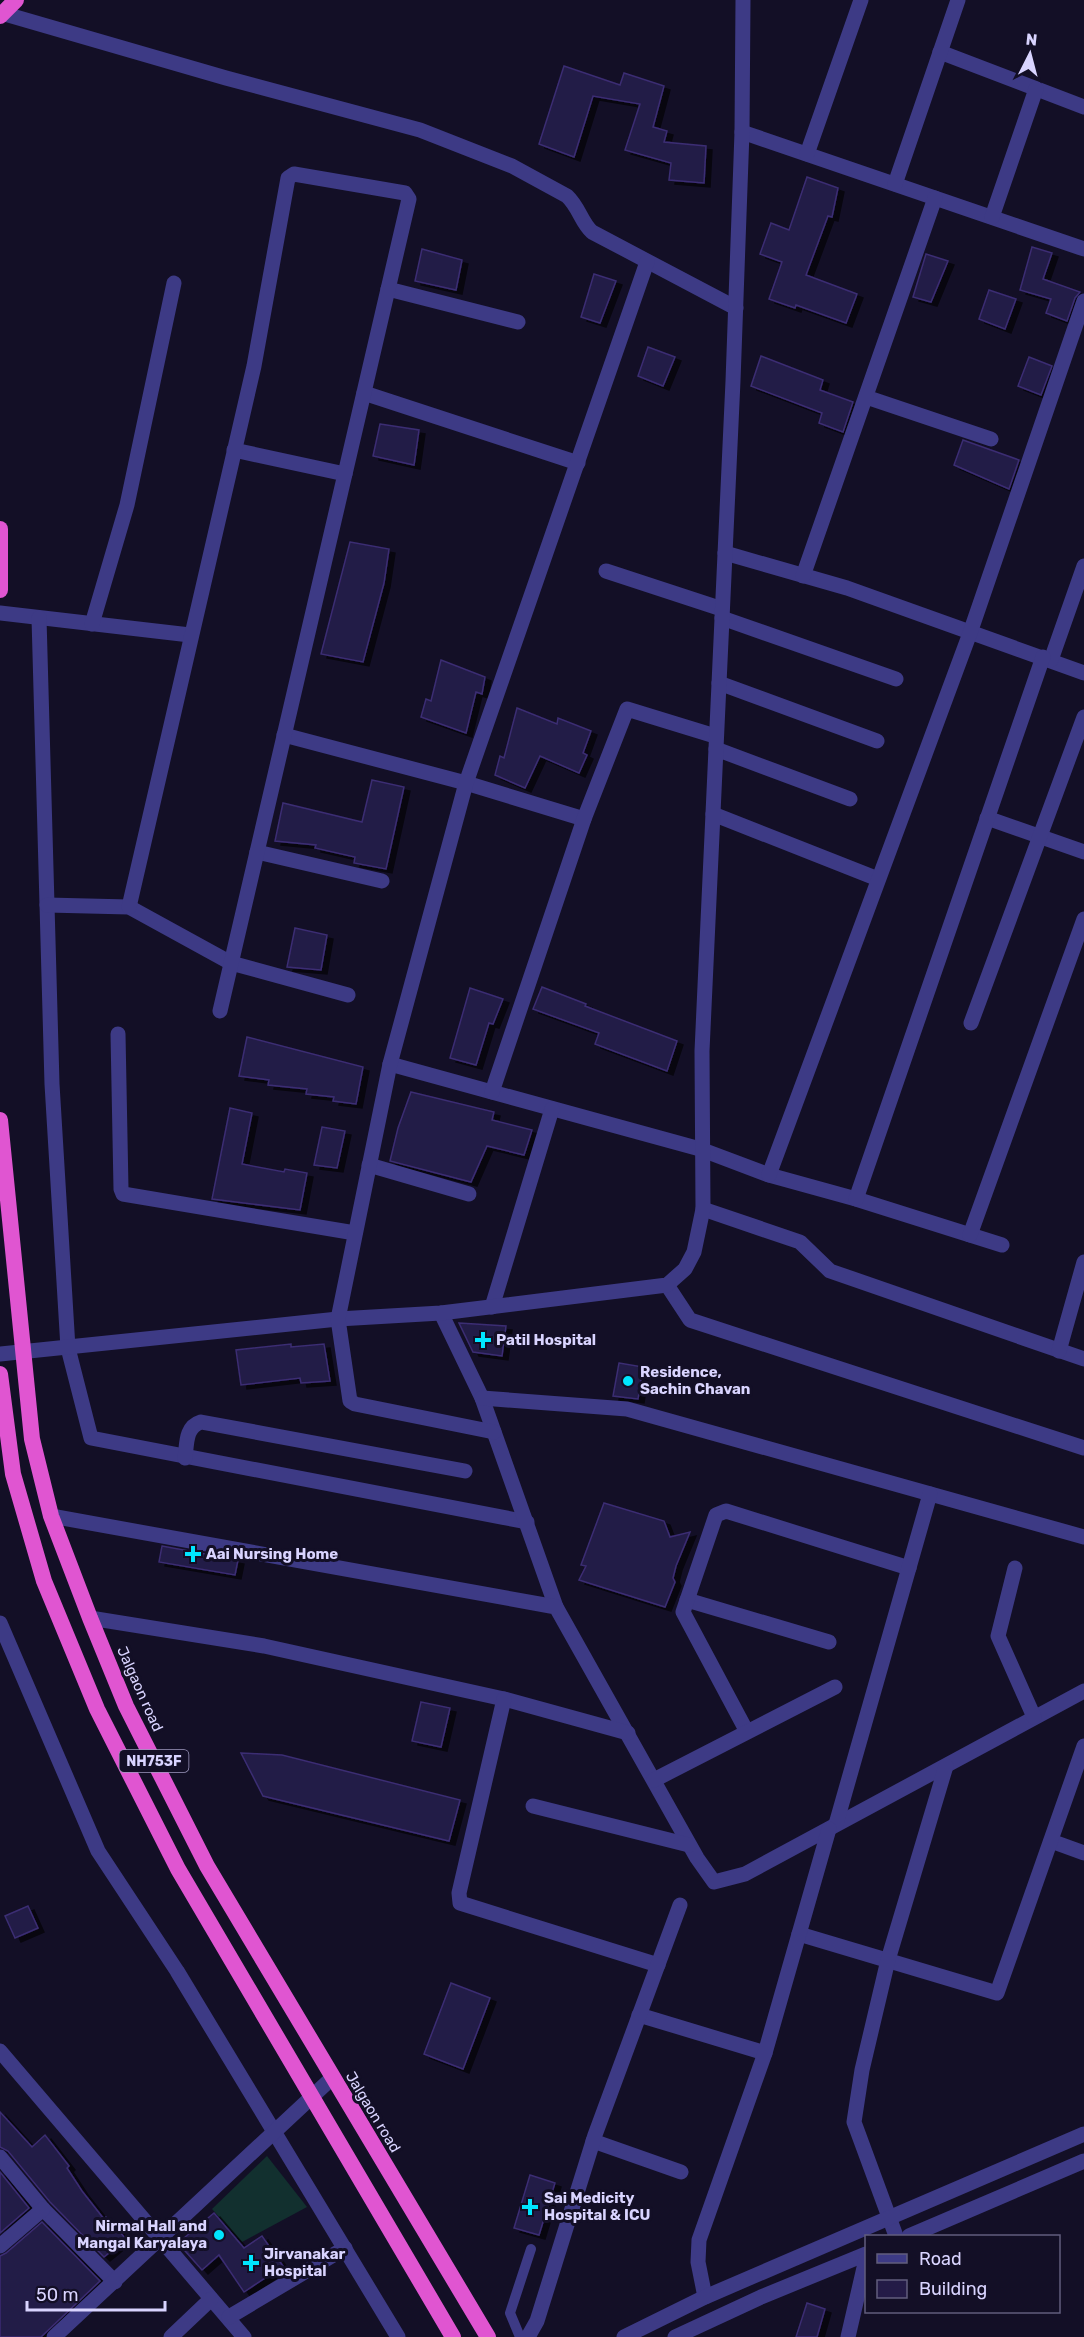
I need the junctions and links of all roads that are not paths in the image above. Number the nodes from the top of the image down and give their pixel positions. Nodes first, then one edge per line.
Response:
1 (16, 0) edge
2 (743, 0) edge
3 (861, 0) edge
4 (958, 0) edge
5 (2, 15) edge
6 (940, 52) junction
7 (1036, 89) junction
8 (1084, 107) edge
9 (742, 132) junction
10 (807, 154) junction
11 (895, 184) junction
12 (936, 198) junction
13 (992, 217) junction
14 (1084, 249) edge
15 (647, 262) junction
16 (174, 283) dead end
17 (388, 290) junction
18 (1084, 301) edge
19 (736, 308) junction
20 (518, 322) dead end
21 (364, 393) junction
22 (866, 397) junction
23 (991, 439) dead end
24 (234, 450) junction
25 (578, 463) junction
26 (345, 474) junction
27 (0, 529) edge
28 (725, 553) junction
29 (1084, 566) edge
30 (606, 571) dead end
31 (803, 576) junction
32 (0, 590) edge
33 (0, 613) edge
34 (722, 613) junction
35 (39, 618) junction
36 (92, 624) junction
37 (970, 633) junction
38 (190, 635) junction
39 (1047, 658) junction
40 (1084, 673) edge
41 (896, 679) dead end
42 (719, 683) junction
43 (1084, 717) edge
44 (284, 735) junction
45 (877, 741) dead end
46 (715, 743) junction
47 (466, 783) junction
48 (850, 799) dead end
49 (712, 814) junction
50 (987, 818) junction
51 (584, 819) junction
52 (1040, 837) junction
53 (257, 852) junction
54 (1084, 852) edge
55 (878, 879) junction
56 (382, 881) dead end
57 (47, 905) junction
58 (129, 907) junction
59 (1084, 919) edge
60 (231, 963) junction
61 (348, 994) dead end
62 (220, 1011) dead end
63 (971, 1023) dead end
64 (117, 1034) dead end
65 (390, 1064) junction
66 (492, 1092) junction
67 (552, 1109) junction
68 (0, 1120) edge
69 (700, 1149) junction
70 (369, 1165) junction
71 (769, 1175) junction
72 (469, 1194) dead end
73 (856, 1199) junction
74 (703, 1209) junction
75 (355, 1233) junction
76 (970, 1235) junction
77 (1002, 1245) dead end
78 (1084, 1262) edge
79 (667, 1285) junction
80 (492, 1307) junction
81 (1077, 1312) edge
82 (441, 1313) junction
83 (338, 1319) junction
84 (68, 1348) junction
85 (1059, 1350) junction
86 (22, 1352) junction
87 (0, 1354) edge
88 (1084, 1359) edge
89 (0, 1374) edge
90 (482, 1398) junction
91 (494, 1432) junction
92 (1084, 1448) edge
93 (185, 1458) junction
94 (465, 1471) dead end
95 (930, 1494) junction
96 (51, 1516) junction
97 (527, 1522) junction
98 (1084, 1537) edge
99 (909, 1568) junction
100 (1015, 1568) dead end
101 (687, 1600) junction
102 (556, 1607) junction
103 (90, 1618) junction
104 (0, 1623) edge
105 (829, 1642) dead end
106 (835, 1687) dead end
107 (1080, 1693) edge
108 (504, 1699) junction
109 (1084, 1709) edge
110 (1034, 1718) junction
111 (747, 1730) junction
112 (628, 1733) junction
113 (1084, 1746) edge
114 (946, 1766) junction
115 (654, 1780) junction
116 (533, 1806) dead end
117 (833, 1827) junction
118 (1051, 1841) junction
119 (689, 1845) junction
120 (1084, 1853) edge
121 (680, 1905) dead end
122 (799, 1934) junction
123 (888, 1960) junction
124 (658, 1965) junction
125 (639, 2015) junction
126 (0, 2051) edge
127 (765, 2053) junction
128 (332, 2078) junction
129 (311, 2097) junction
130 (274, 2130) junction
131 (1084, 2134) edge
132 (593, 2141) junction
133 (0, 2157) edge
134 (1084, 2161) edge
135 (681, 2172) dead end
136 (44, 2209) junction
137 (887, 2218) junction
138 (896, 2235) edge
139 (911, 2235) edge
140 (160, 2237) junction
141 (0, 2246) edge
142 (345, 2248) junction
143 (531, 2249) dead end
144 (865, 2255) edge
145 (865, 2267) edge
146 (115, 2282) junction
147 (705, 2297) junction
148 (212, 2300) junction
149 (229, 2317) junction
150 (54, 2337) edge
151 (171, 2337) edge
152 (244, 2337) edge
153 (398, 2337) edge
154 (453, 2337) edge
155 (488, 2337) edge
156 (520, 2337) edge
157 (528, 2337) edge
158 (624, 2337) edge
159 (675, 2337) edge
160 (848, 2337) edge

1 - 5 highway
2 - 9 street
3 - 10 street
4 - 6 street
5 - 15 street
6 - 7 street
6 - 11 street
7 - 8 street
7 - 13 street
9 - 10 street
9 - 19 street
10 - 11 street
11 - 12 street
12 - 13 street
12 - 22 street
13 - 14 street
15 - 19 street
15 - 25 street
16 - 36 street
17 - 20 street
17 - 21 street
17 - 24 street
18 - 37 street
19 - 28 street
21 - 25 street
21 - 26 street
22 - 23 street
22 - 31 street
24 - 26 street
24 - 38 street
25 - 47 street
26 - 44 street
27 - 32 highway
28 - 31 street
28 - 34 street
29 - 39 street
30 - 34 street
31 - 37 street
33 - 35 street
34 - 41 street
34 - 42 street
35 - 36 street
35 - 57 street
36 - 38 street
37 - 39 street
37 - 55 street
38 - 58 street
39 - 40 street
39 - 50 street
42 - 45 street
42 - 46 street
43 - 52 street
44 - 47 street
44 - 53 street
46 - 48 street
46 - 49 street
46 - 51 street
47 - 51 street
47 - 65 street
49 - 55 street
49 - 69 street
50 - 52 street
50 - 73 street
51 - 66 street
52 - 54 street
52 - 63 street
53 - 56 street
53 - 60 street
55 - 71 street
57 - 58 street
57 - 84 street
58 - 60 street
59 - 76 street
60 - 61 street
60 - 62 street
64 - 75 street
65 - 66 street
65 - 70 street
66 - 67 street
67 - 69 street
67 - 80 street
68 - 86 highway, Jalgaon road / NH753F
69 - 71 street
69 - 74 street
70 - 72 street
70 - 75 street
71 - 73 street
73 - 76 street
74 - 79 street
74 - 85 street
75 - 83 street
76 - 77 street
78 - 81 street
79 - 80 street
79 - 92 street
80 - 82 street
81 - 85 street
82 - 83 street
82 - 90 street
83 - 84 street
83 - 91 street
84 - 86 street
84 - 93 street
85 - 88 street
86 - 87 street
86 - 96 highway, Jalgaon road / NH753F
89 - 129 highway, NH753F
90 - 91 street
90 - 95 street
91 - 97 street
93 - 94 street
93 - 97 street
95 - 98 street
95 - 99 street
96 - 102 street
96 - 103 highway, Jalgaon road / NH753F
97 - 102 street
99 - 101 street
99 - 117 street
100 - 110 street
101 - 105 street
101 - 111 street
102 - 112 street
103 - 108 street
103 - 128 highway, Jalgaon road / NH753F
104 - 130 street
106 - 111 street
107 - 109 street
107 - 110 street
108 - 112 street
108 - 124 street
110 - 114 street
111 - 115 street
112 - 115 street
113 - 118 street
114 - 117 street
114 - 123 street
115 - 119 street
116 - 119 street
117 - 119 street
117 - 122 street
118 - 120 street
118 - 123 street
121 - 124 street
122 - 123 street
122 - 127 street
123 - 137 street
124 - 125 street
125 - 127 street
125 - 132 street
126 - 140 street
127 - 147 street
128 - 129 street
128 - 155 highway, Jalgaon road / NH753F
129 - 130 street
129 - 154 highway, NH753F
130 - 140 street
130 - 142 street
131 - 137 street
132 - 135 street
132 - 157 street
133 - 136 street
134 - 139 street
136 - 141 street
136 - 146 street
137 - 138 street
137 - 147 street
140 - 146 street
140 - 148 street
142 - 149 street
142 - 153 street
143 - 156 lane
144 - 159 street
145 - 160 street
146 - 150 street
147 - 158 street
148 - 149 street
148 - 151 street
149 - 152 street

